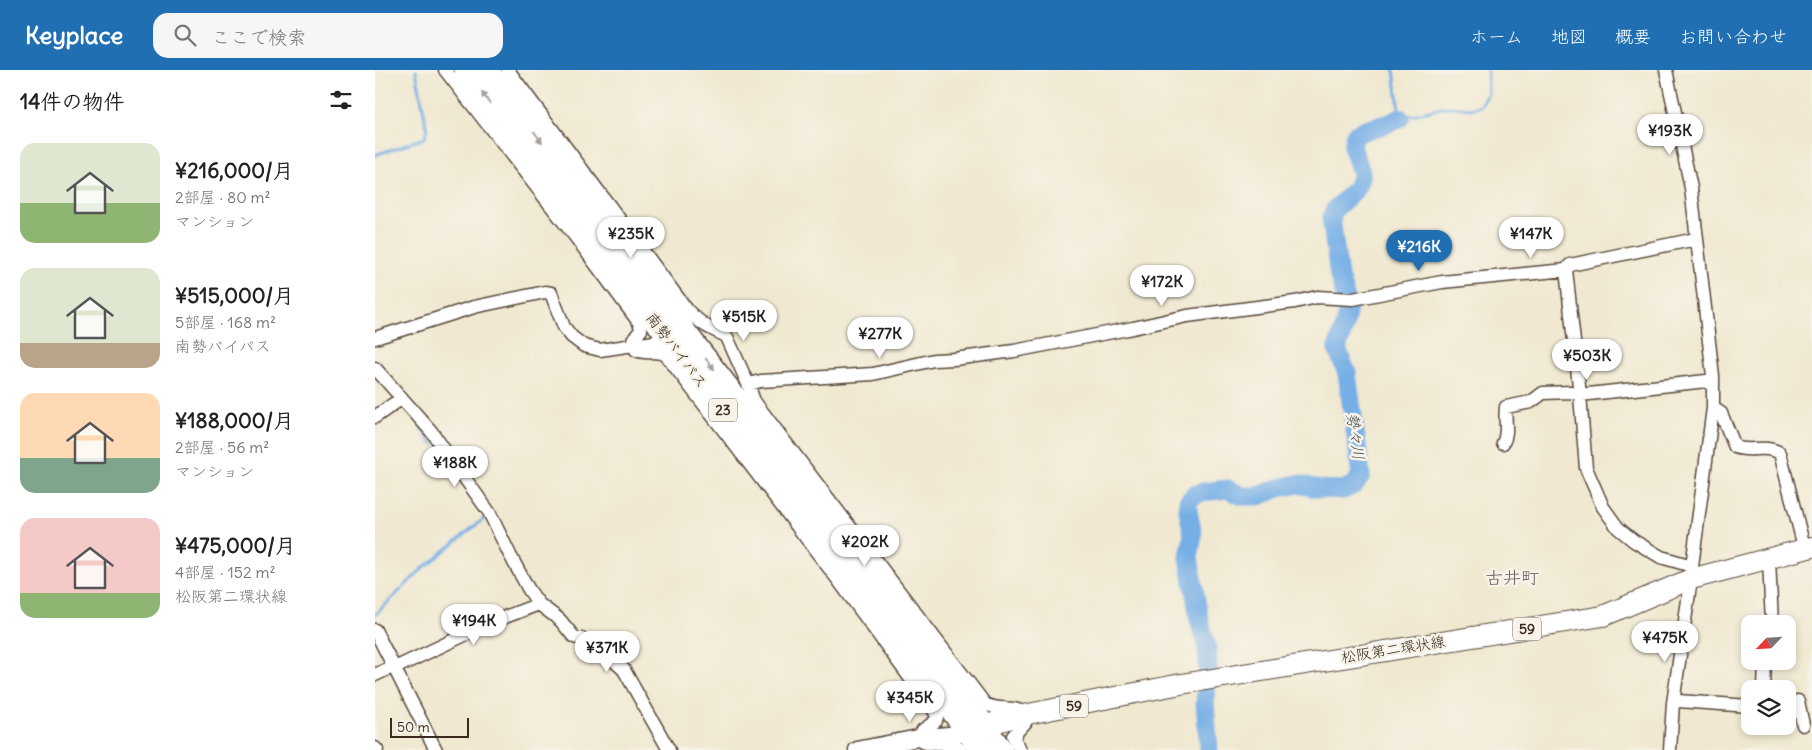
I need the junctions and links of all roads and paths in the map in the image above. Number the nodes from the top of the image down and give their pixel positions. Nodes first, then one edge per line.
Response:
1 (445, 70) edge
2 (465, 70) edge
3 (487, 70) edge
4 (508, 70) edge
5 (1666, 70) edge
6 (1696, 239) junction
7 (1565, 270) junction
8 (713, 330) junction
9 (375, 338) edge
10 (679, 338) junction
11 (634, 345) junction
12 (375, 368) edge
13 (748, 384) junction
14 (1713, 386) junction
15 (1580, 395) junction
16 (399, 400) junction
17 (1713, 408) junction
18 (375, 417) edge
19 (1503, 443) dead end
20 (1809, 548) edge
21 (1769, 559) junction
22 (1692, 573) junction
23 (539, 604) junction
24 (1771, 615) edge
25 (375, 630) edge
26 (394, 666) junction
27 (375, 675) edge
28 (1796, 702) edge
29 (1673, 703) junction
30 (1741, 705) edge
31 (1023, 715) junction
32 (1803, 726) dead end
33 (918, 738) junction
34 (974, 740) edge
35 (436, 750) edge
36 (669, 750) edge
37 (857, 750) edge
38 (1002, 750) edge
39 (1020, 750) edge
40 (1670, 750) edge

1 - 11 street
10 -> 2 highway, 南勢バイパス / 23
3 -> 10 highway, 南勢バイパス / 23
4 - 8 street
5 - 6 street
6 - 7 street
6 - 14 street
7 - 13 street
7 - 15 street
8 - 10 street
8 - 13 street
9 - 11 street
10 - 11 street
10 - 34 highway, 南勢バイパス / 23
11 - 33 street
12 - 16 street
13 - 31 street
14 - 15 street
14 - 17 street
15 - 19 street
15 - 22 street
16 - 18 street
16 - 23 street
17 - 20 street
17 - 22 street
20 - 21 main road, 松阪第二環状線 / 59
21 - 22 main road, 松阪第二環状線 / 59
21 - 24 street
22 - 29 street
22 - 31 main road, 松阪第二環状線 / 59
23 - 26 street
23 - 36 street
25 - 26 street
26 - 27 street
26 - 35 street
28 - 32 street
29 - 30 street
29 - 40 street
31 - 34 main road, 松阪第二環状線 / 59
31 - 39 street
33 - 34 street
33 - 37 street
34 - 38 highway, 南勢バイパス / 23

